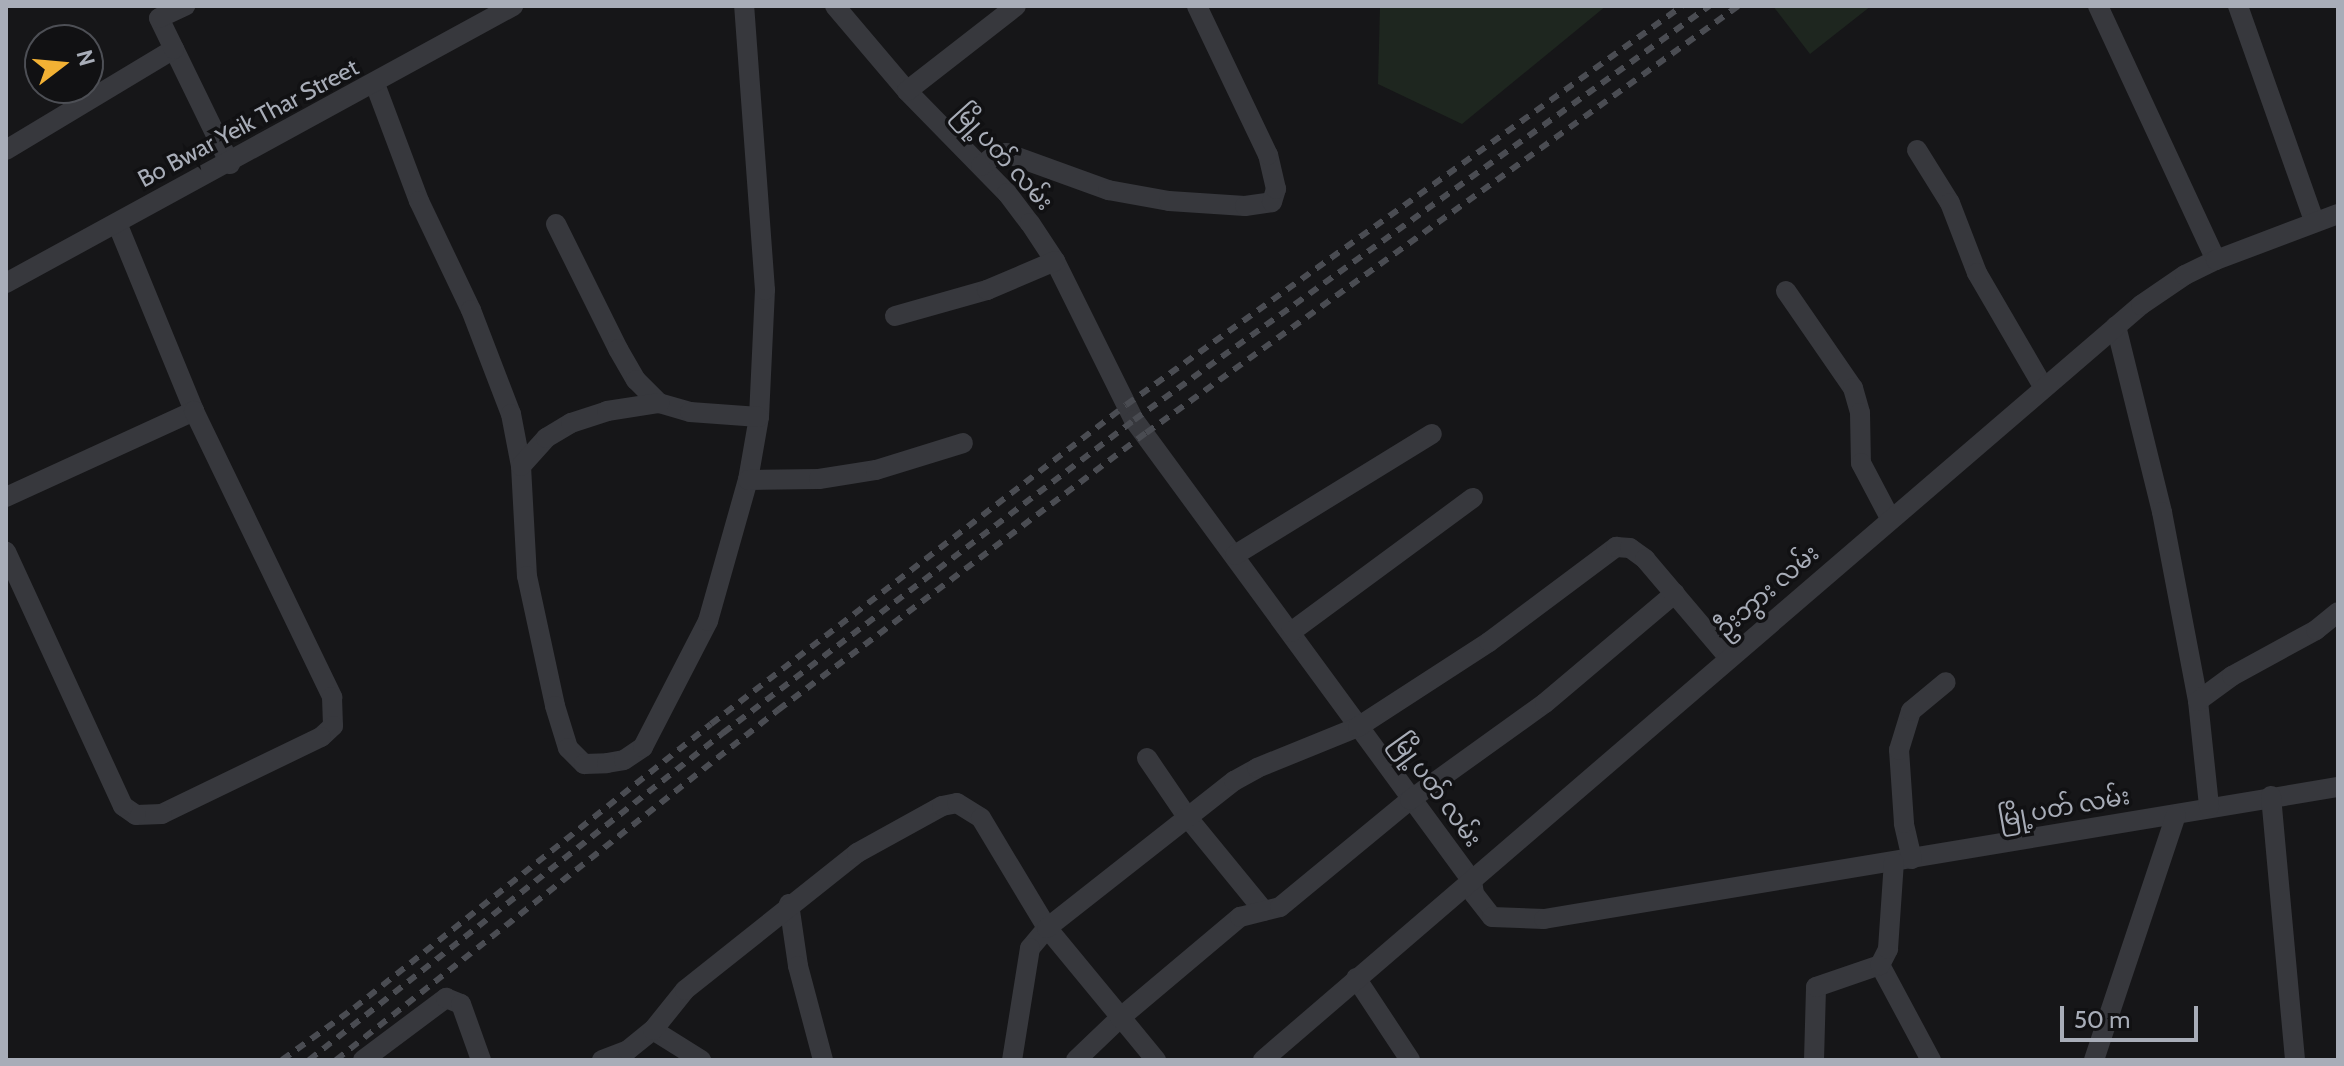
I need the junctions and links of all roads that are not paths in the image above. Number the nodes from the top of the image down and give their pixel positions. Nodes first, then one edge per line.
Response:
1 (185, 6) edge
2 (513, 6) edge
3 (744, 6) edge
4 (835, 6) edge
5 (1016, 6) edge
6 (1197, 6) edge
7 (2098, 6) edge
8 (2238, 6) edge
9 (174, 49) junction
10 (375, 84) junction
11 (907, 91) junction
12 (6, 150) edge
13 (1917, 150) dead end
14 (230, 164) junction
15 (981, 166) junction
16 (2338, 214) edge
17 (2314, 221) junction
18 (117, 223) junction
19 (556, 224) dead end
20 (2216, 260) junction
21 (1055, 261) junction
22 (6, 283) edge
23 (1786, 291) dead end
24 (895, 316) dead end
25 (2116, 326) junction
26 (2044, 388) junction
27 (659, 403) junction
28 (194, 411) junction
29 (759, 417) junction
30 (1432, 434) dead end
31 (963, 443) dead end
32 (521, 466) junction
33 (748, 480) junction
34 (6, 497) edge
35 (1473, 498) dead end
36 (1890, 518) junction
37 (6, 552) edge
38 (1235, 555) junction
39 (1675, 593) junction
40 (2338, 612) edge
41 (1291, 632) junction
42 (1729, 658) junction
43 (1946, 682) dead end
44 (2198, 701) junction
45 (1358, 727) junction
46 (1147, 758) dead end
47 (2338, 787) edge
48 (2271, 796) junction
49 (1410, 800) junction
50 (2209, 806) junction
51 (2176, 815) junction
52 (1188, 818) junction
53 (1903, 861) junction
54 (1472, 881) junction
55 (789, 904) junction
56 (1264, 911) junction
57 (1047, 928) junction
58 (1880, 965) junction
59 (1356, 978) junction
60 (1120, 1018) junction
61 (653, 1030) junction
62 (363, 1060) edge
63 (481, 1060) edge
64 (602, 1060) edge
65 (701, 1060) edge
66 (823, 1060) edge
67 (1012, 1060) edge
68 (1076, 1060) edge
69 (1156, 1060) edge
70 (1263, 1060) edge
71 (1410, 1060) edge
72 (1814, 1060) edge
73 (1931, 1060) edge
74 (2094, 1060) edge
75 (2295, 1060) edge

1 - 9 street
2 - 10 street, Bo Bwar Yeik Thar Street
3 - 29 street
4 - 11 street, မြို့ပတ် လမ်း
5 - 11 street
6 - 15 street
7 - 20 street
8 - 17 street
9 - 12 street
9 - 14 street
10 - 14 street, Bo Bwar Yeik Thar Street
10 - 32 street
11 - 15 street, မြို့ပတ် လမ်း
13 - 26 street
14 - 18 street, Bo Bwar Yeik Thar Street
15 - 21 street, မြို့ပတ် လမ်း
16 - 17 street, ဦးဘွား လမ်း
17 - 20 street, ဦးဘွား လမ်း
18 - 22 street, Bo Bwar Yeik Thar Street
18 - 28 street
19 - 27 street
20 - 25 street, ဦးဘွား လမ်း
21 - 24 street
21 - 38 street, မြို့ပတ် လမ်း
23 - 36 street
25 - 26 street, ဦးဘွား လမ်း
25 - 44 street
26 - 36 street, ဦးဘွား လမ်း
27 - 29 street
27 - 32 street
28 - 34 street
28 - 37 street
29 - 33 street
30 - 38 street
31 - 33 street
32 - 33 street
35 - 41 street
36 - 42 street, ဦးဘွား လမ်း
38 - 41 street, မြို့ပတ် လမ်း
39 - 42 street
39 - 45 street
39 - 49 street
40 - 44 street
41 - 45 street, မြို့ပတ် လမ်း
42 - 54 street, ဦးဘွား လမ်း
43 - 53 street
44 - 50 street
45 - 49 street, မြို့ပတ် လမ်း
45 - 52 street
46 - 52 street
47 - 48 street, မြို့ပတ် လမ်း
48 - 50 street, မြို့ပတ် လမ်း
48 - 75 street
49 - 54 street, မြို့ပတ် လမ်း
49 - 56 street
50 - 51 street, မြို့ပတ် လမ်း
51 - 53 street, မြို့ပတ် လမ်း
51 - 74 street
52 - 56 street
52 - 57 street
53 - 54 street, မြို့ပတ် လမ်း
53 - 58 street
54 - 59 street, ဦးဘွား လမ်း
55 - 57 street
55 - 61 street
55 - 66 street
56 - 60 street
57 - 60 street
57 - 67 street
58 - 72 street
58 - 73 street
59 - 70 street, ဦးဘွား လမ်း
59 - 71 street
60 - 68 street
60 - 69 street
61 - 64 street
61 - 65 street
62 - 63 street

